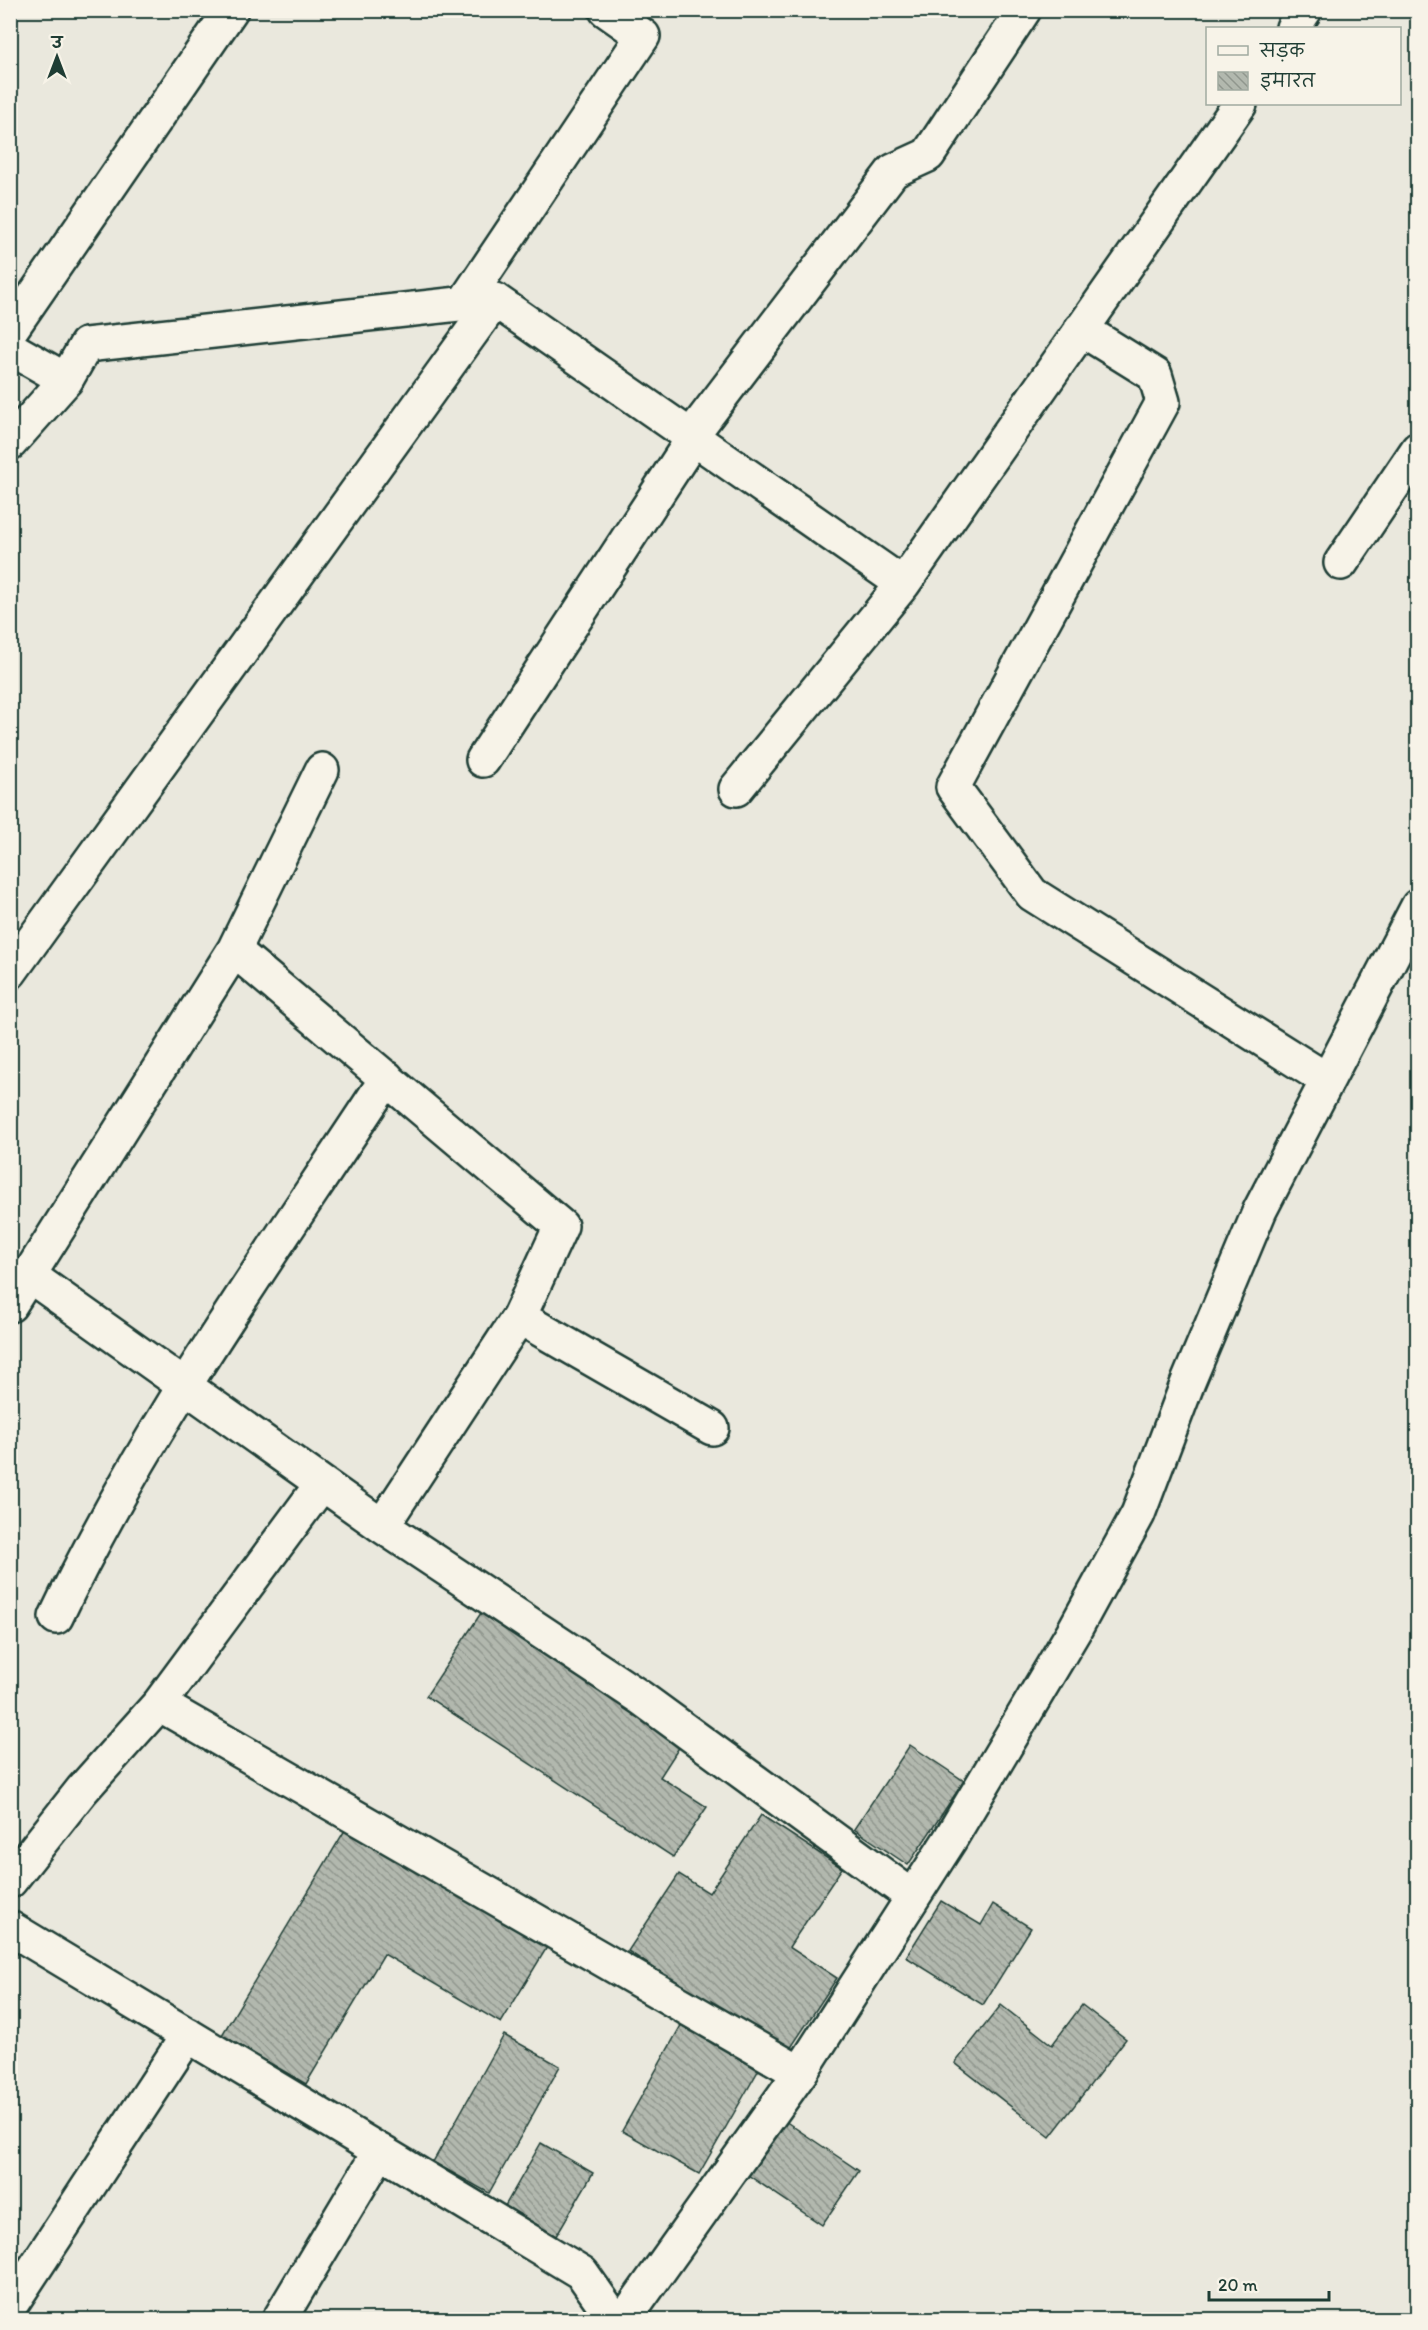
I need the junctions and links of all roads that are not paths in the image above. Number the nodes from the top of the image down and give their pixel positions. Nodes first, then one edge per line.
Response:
1 (231, 10) edge
2 (606, 10) edge
3 (1024, 10) edge
4 (1305, 10) edge
5 (1294, 27) edge
6 (1239, 105) edge
7 (480, 302) junction
8 (1081, 329) junction
9 (10, 331) edge
10 (10, 348) edge
11 (66, 380) junction
12 (691, 436) junction
13 (10, 443) edge
14 (1418, 449) edge
15 (1341, 563) dead end
16 (903, 584) junction
17 (483, 760) dead end
18 (322, 770) dead end
19 (736, 789) dead end
20 (1418, 906) edge
21 (234, 951) junction
22 (10, 972) edge
23 (387, 1078) junction
24 (1327, 1080) junction
25 (30, 1276) junction
26 (10, 1305) edge
27 (519, 1317) junction
28 (184, 1388) junction
29 (712, 1428) dead end
30 (321, 1485) junction
31 (382, 1526) junction
32 (56, 1617) dead end
33 (159, 1704) junction
34 (10, 1881) edge
35 (913, 1897) junction
36 (10, 1928) edge
37 (188, 2035) junction
38 (800, 2073) junction
39 (380, 2151) junction
40 (10, 2306) edge
41 (279, 2319) edge
42 (615, 2319) edge
43 (624, 2319) edge

1 - 9 street
2 - 7 street
3 - 12 street
4 - 5 street
6 - 8 street
7 - 11 street
7 - 12 street
7 - 22 street
8 - 16 street
8 - 24 street
10 - 11 street
11 - 13 street
12 - 16 street
12 - 17 street
14 - 15 street
16 - 19 street
18 - 21 street
20 - 24 street
21 - 23 street
21 - 25 street
23 - 27 street
23 - 28 street
24 - 35 street
25 - 26 street
25 - 28 street
27 - 29 street
27 - 31 street
28 - 30 street
28 - 32 street
30 - 31 street
30 - 33 street
31 - 35 street
33 - 34 street
33 - 38 street
35 - 38 street
36 - 37 street
37 - 39 street
37 - 40 street
38 - 43 street
39 - 41 street
39 - 42 street

